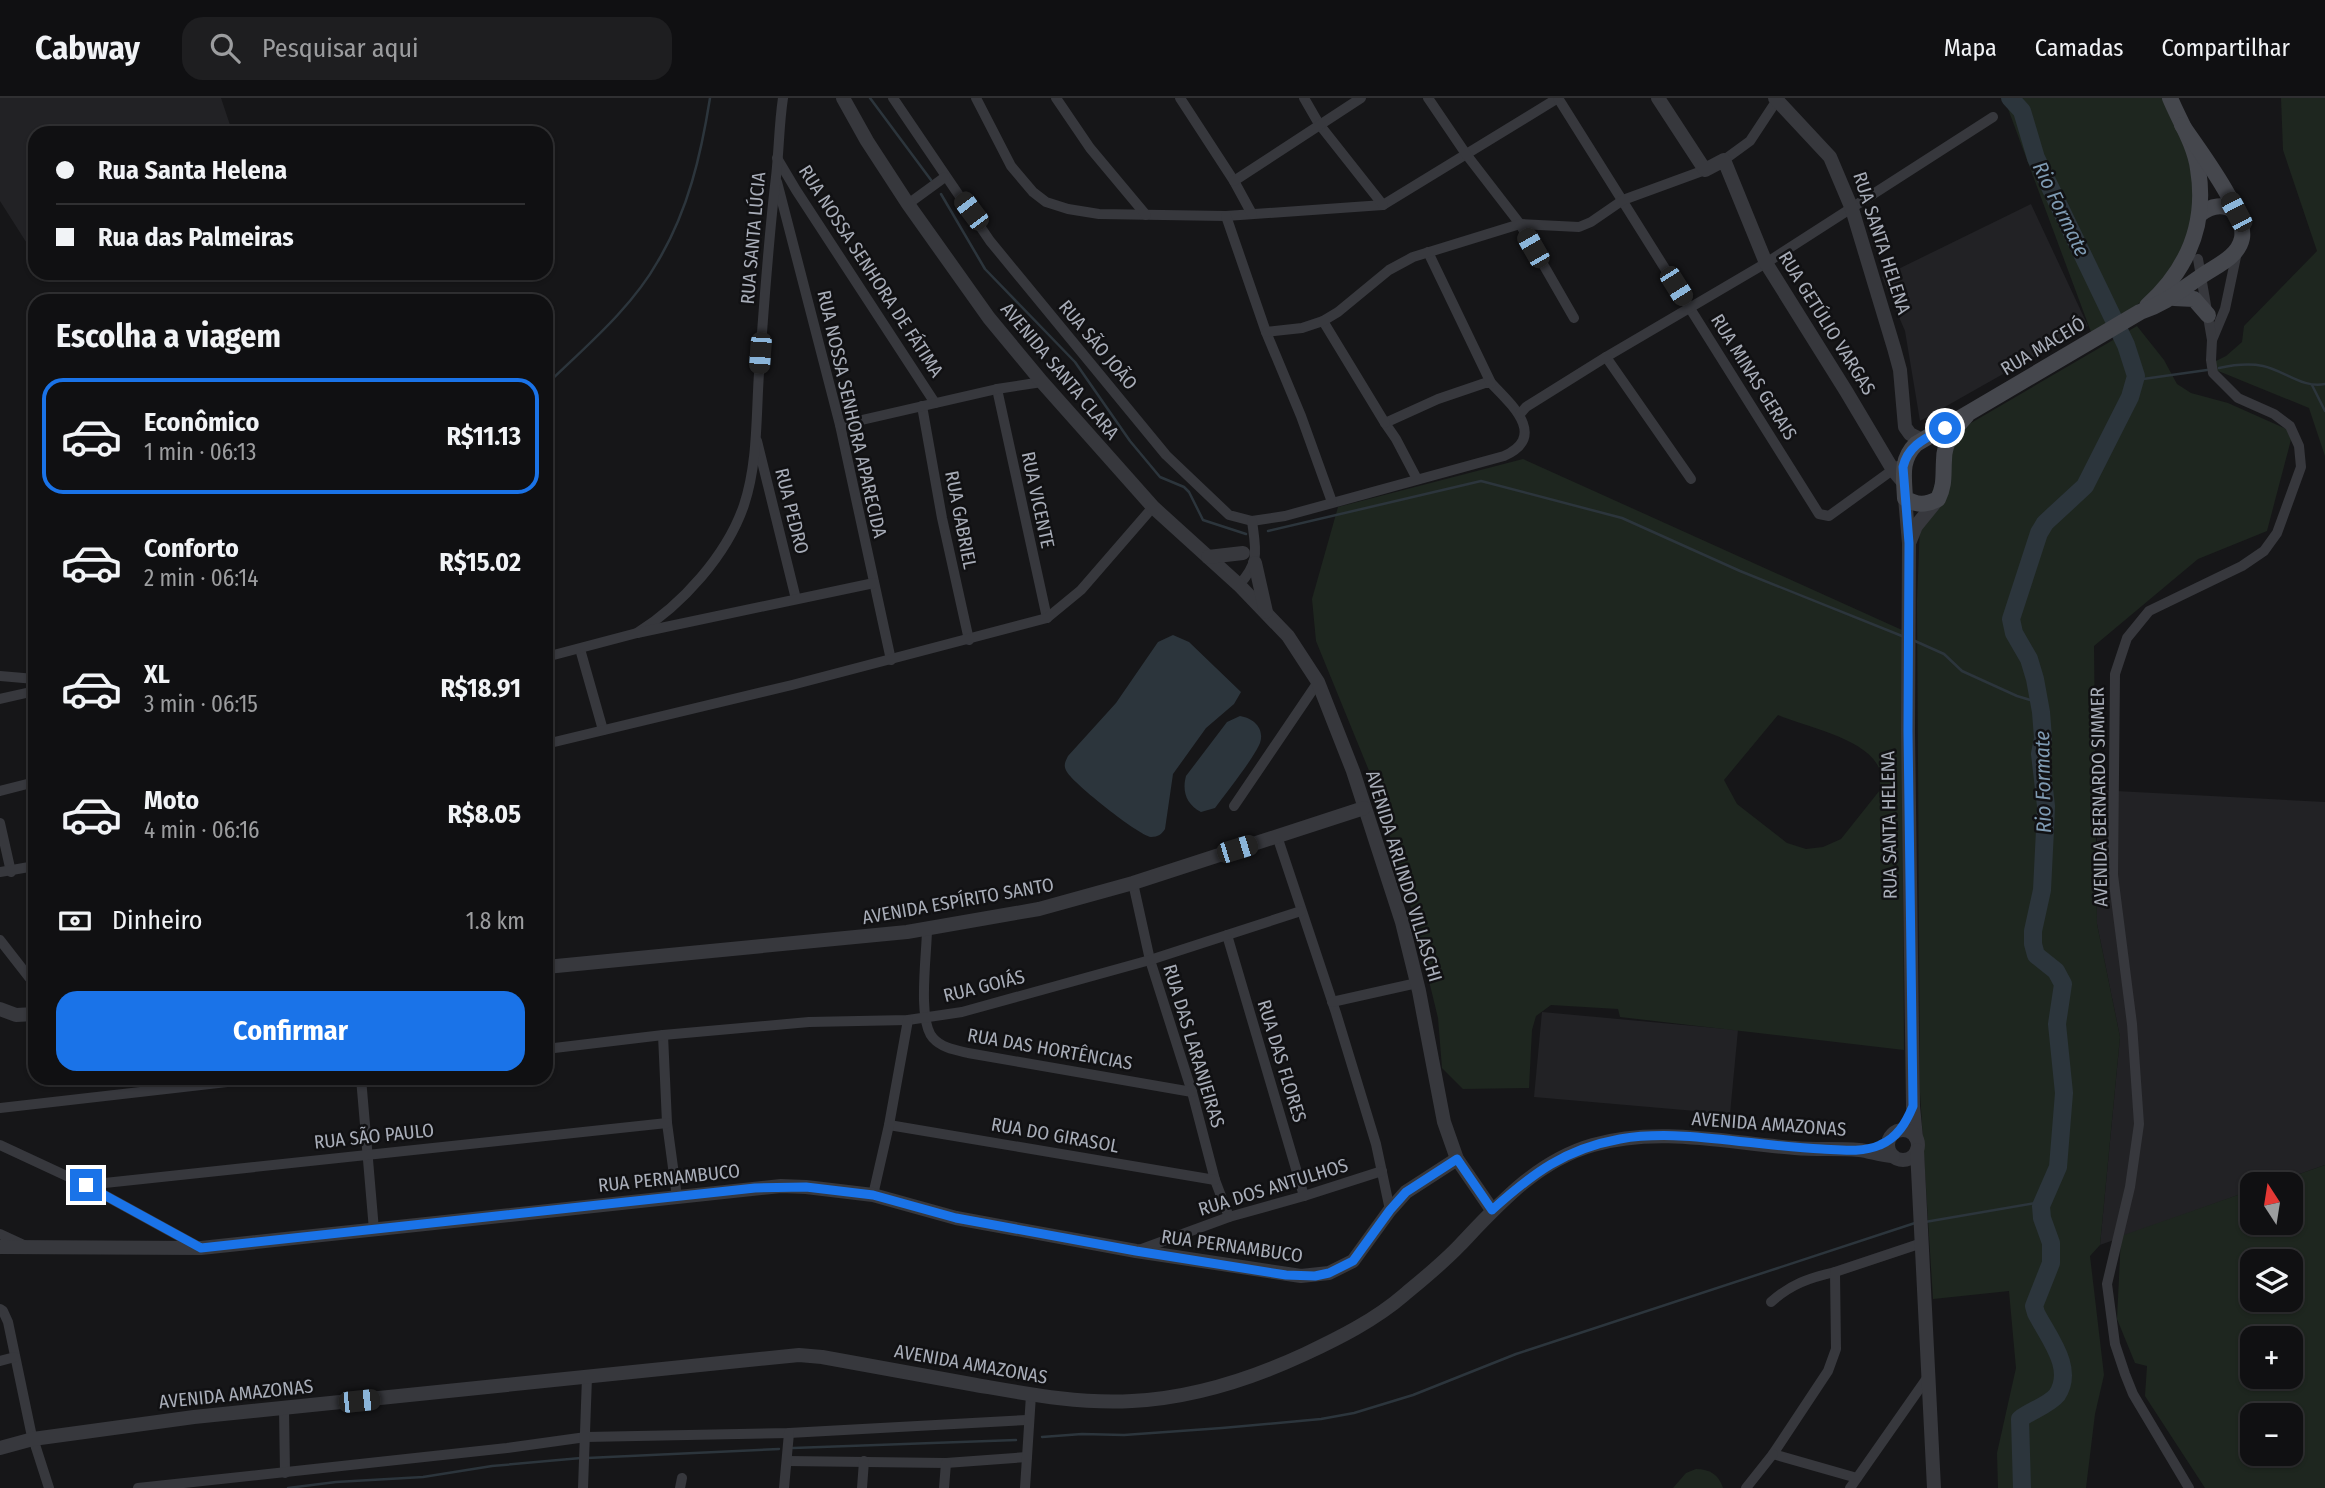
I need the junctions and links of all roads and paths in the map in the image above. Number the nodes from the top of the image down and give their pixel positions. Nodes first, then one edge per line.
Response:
1 (783, 98) edge
2 (843, 98) edge
3 (893, 98) edge
4 (976, 98) edge
5 (1180, 98) edge
6 (1304, 98) edge
7 (1361, 98) edge
8 (1428, 98) edge
9 (1558, 98) edge
10 (1658, 98) edge
11 (2169, 98) edge
12 (1059, 99) edge
13 (1779, 102) edge
14 (1993, 117) dead end
15 (1319, 124) junction
16 (2182, 125) junction
17 (1466, 154) junction
18 (777, 158) junction
19 (1724, 160) junction
20 (1705, 170) junction
21 (776, 176) junction
22 (945, 177) junction
23 (1234, 181) junction
24 (1623, 200) junction
25 (908, 204) junction
26 (1383, 205) junction
27 (1852, 209) junction
28 (2236, 212) junction
29 (811, 214) junction
30 (1252, 214) junction
31 (1146, 215) junction
32 (2199, 215) junction
33 (1226, 216) junction
34 (787, 220) junction
35 (770, 222) junction
36 (1520, 224) junction
37 (2242, 239) junction
38 (1428, 252) junction
39 (2195, 253) junction
40 (2225, 262) junction
41 (1766, 263) junction
42 (2201, 276) junction
43 (2174, 298) junction
44 (1690, 307) junction
45 (2140, 312) junction
46 (2208, 314) junction
47 (1574, 318) dead end
48 (1323, 321) junction
49 (1266, 332) junction
50 (2212, 340) junction
51 (1606, 357) junction
52 (1042, 382) junction
53 (1491, 383) junction
54 (997, 390) junction
55 (935, 403) junction
56 (922, 406) junction
57 (1520, 414) junction
58 (1967, 415) junction
59 (1385, 423) junction
60 (840, 425) junction
61 (755, 431) junction
62 (1922, 440) junction
63 (1943, 457) junction
64 (1899, 464) junction
65 (1417, 479) junction
66 (1691, 479) dead end
67 (1905, 491) junction
68 (1938, 499) junction
69 (1332, 502) junction
70 (1153, 507) junction
71 (1252, 521) junction
72 (1909, 543) junction
73 (1248, 548) junction
74 (1208, 557) junction
75 (1255, 563) junction
76 (1225, 572) junction
77 (874, 583) junction
78 (1239, 585) junction
79 (796, 599) junction
80 (1266, 613) junction
81 (1047, 618) junction
82 (637, 633) junction
83 (1288, 636) joint
84 (969, 640) junction
85 (580, 649) junction
86 (553, 655) edge
87 (891, 660) junction
88 (0, 676) edge
89 (28, 678) edge
90 (1318, 682) junction
91 (28, 693) edge
92 (0, 699) edge
93 (603, 730) junction
94 (553, 742) edge
95 (28, 784) edge
96 (0, 791) edge
97 (1234, 806) dead end
98 (1364, 808) junction
99 (0, 823) edge
100 (1277, 836) junction
101 (28, 867) edge
102 (5, 872) edge
103 (1133, 883) junction
104 (1301, 911) junction
105 (927, 929) junction
106 (1227, 935) junction
107 (0, 940) edge
108 (1150, 960) junction
109 (553, 966) edge
110 (28, 976) edge
111 (1417, 983) junction
112 (1332, 1002) junction
113 (0, 1010) edge
114 (28, 1014) edge
115 (16, 1015) junction
116 (925, 1016) junction
117 (0, 1017) edge
118 (908, 1020) junction
119 (663, 1035) junction
120 (553, 1048) edge
121 (201, 1085) edge
122 (361, 1085) edge
123 (1192, 1092) junction
124 (1913, 1106) junction
125 (0, 1108) edge
126 (667, 1123) junction
127 (889, 1125) junction
128 (1895, 1135) junction
129 (1917, 1144) junction
130 (0, 1145) edge
131 (1861, 1150) junction
132 (366, 1154) junction
133 (1896, 1158) junction
134 (1457, 1159) junction
135 (1381, 1171) junction
136 (1215, 1180) junction
137 (86, 1185) junction
138 (1918, 1194) junction
139 (873, 1195) junction
140 (1304, 1196) junction
141 (677, 1197) junction
142 (1390, 1210) junction
143 (1492, 1210) junction
144 (1229, 1217) junction
145 (374, 1230) junction
146 (0, 1234) edge
147 (1923, 1243) junction
148 (0, 1247) edge
149 (29, 1247) junction
150 (201, 1248) junction
151 (1136, 1251) junction
152 (1835, 1272) junction
153 (1771, 1302) dead end
154 (2, 1310) edge
155 (15, 1357) junction
156 (0, 1361) edge
157 (587, 1377) junction
158 (1927, 1378) junction
159 (1031, 1395) junction
160 (284, 1409) junction
161 (1027, 1420) junction
162 (789, 1433) junction
163 (33, 1439) junction
164 (586, 1442) junction
165 (0, 1448) edge
166 (1773, 1454) junction
167 (1027, 1457) junction
168 (787, 1461) junction
169 (864, 1461) junction
170 (946, 1462) junction
171 (285, 1473) junction
172 (1857, 1478) junction
173 (49, 1488) edge
174 (138, 1488) edge
175 (583, 1488) edge
176 (784, 1488) edge
177 (862, 1488) edge
178 (944, 1488) edge
179 (1025, 1488) edge
180 (1746, 1488) edge
181 (1850, 1488) edge
182 (1934, 1488) edge
183 (2189, 1488) edge

1 - 18 street, RUA SANTA LÚCIA
2 - 25 street, AVENIDA SANTA CLARA
3 - 22 street, RUA SÃO JOÃO
4 - 31 street
5 - 23 street
6 - 15 street
7 - 15 street
8 - 17 street
9 - 17 street
9 - 24 street, RUA MINAS GERAIS
10 - 20 street
11 - 16 main road, RUA MACEIÓ
12 - 31 street
13 - 19 street
13 - 27 street, RUA SANTA HELENA
14 - 27 street
15 - 23 street
15 - 26 street
16 - 28 main road, RUA MACEIÓ
16 - 32 main road, RUA MACEIÓ
17 - 26 street
17 - 36 street
18 - 21 street, RUA SANTA LÚCIA
18 - 29 street, RUA NOSSA SENHORA DE FÁTIMA
19 - 20 street
19 - 41 street, RUA GETÚLIO VARGAS
20 - 24 street
21 - 34 street, RUA NOSSA SENHORA APARECIDA
21 - 35 street, RUA SANTA LÚCIA
22 - 25 street
22 - 71 street, RUA SÃO JOÃO
23 - 30 street
24 - 36 street
24 - 44 street, RUA MINAS GERAIS
25 - 52 street, AVENIDA SANTA CLARA
26 - 30 street
27 - 41 street
27 - 62 street, RUA SANTA HELENA
28 - 32 main road
28 - 37 main road, RUA MACEIÓ
29 - 34 street
29 - 55 street, RUA NOSSA SENHORA DE FÁTIMA
30 - 33 street
31 - 33 street
32 - 39 main road, RUA MACEIÓ
33 - 49 street
34 - 35 street
34 - 60 street, RUA NOSSA SENHORA APARECIDA
35 - 61 street, RUA SANTA LÚCIA
36 - 38 street
36 - 47 street
37 - 40 main road, RUA MACEIÓ
37 - 50 street, AVENIDA BERNARDO SIMMER
38 - 48 street
38 - 53 street
39 - 40 main road
39 - 42 street, AVENIDA BERNARDO SIMMER
39 - 45 main road, RUA MACEIÓ
40 - 42 main road, RUA MACEIÓ
41 - 44 street
41 - 64 street, RUA GETÚLIO VARGAS
42 - 43 main road, RUA MACEIÓ
42 - 46 street, AVENIDA BERNARDO SIMMER
43 - 45 main road, RUA MACEIÓ
43 - 46 main road
44 - 51 street
44 - 64 street, RUA MINAS GERAIS
45 - 58 main road, RUA MACEIÓ
46 - 50 street, AVENIDA BERNARDO SIMMER
48 - 49 street
48 - 59 street
49 - 69 street
50 - 183 street, AVENIDA BERNARDO SIMMER
51 - 57 street
51 - 66 street
52 - 54 street
52 - 70 street, AVENIDA SANTA CLARA
53 - 57 street
53 - 59 street
54 - 55 street
54 - 81 street, RUA VICENTE
55 - 56 street
56 - 60 street
56 - 84 street, RUA GABRIEL
57 - 65 street
58 - 62 main road, RUA MACEIÓ
58 - 63 main road, RUA MACEIÓ
59 - 65 street
60 - 77 street, RUA NOSSA SENHORA APARECIDA
61 - 79 street, RUA PEDRO
61 - 82 street, RUA SANTA LÚCIA
62 - 63 main road, RUA SANTA HELENA
62 - 64 main road
63 - 68 main road
64 - 67 main road, RUA SANTA HELENA
65 - 69 street
67 - 68 main road
67 - 72 street, RUA SANTA HELENA
68 - 72 street
69 - 71 street
70 - 74 street, AVENIDA SANTA CLARA
70 - 81 street
71 - 73 street
72 - 124 street, RUA SANTA HELENA
73 - 74 street
73 - 75 street
73 - 76 street
74 - 76 street, AVENIDA SANTA CLARA
75 - 78 street
75 - 80 street
76 - 78 street, AVENIDA SANTA CLARA
77 - 79 street
77 - 87 street, RUA NOSSA SENHORA APARECIDA
78 - 80 street, AVENIDA SANTA CLARA
79 - 82 street
80 - 83 street, AVENIDA SANTA CLARA
81 - 84 street
82 - 85 street
83 - 90 street, AVENIDA ARLINDO VILLASCHI
84 - 87 street
85 - 86 street
85 - 93 street
87 - 93 street
88 - 89 street
88 - 92 street
90 - 97 street
90 - 98 street, AVENIDA ARLINDO VILLASCHI
91 - 92 street
93 - 94 street
95 - 96 street
98 - 100 street, AVENIDA ESPÍRITO SANTO
98 - 111 street, AVENIDA ARLINDO VILLASCHI
99 - 102 street
100 - 103 street, AVENIDA ESPÍRITO SANTO
100 - 104 street
101 - 102 street
103 - 105 street, AVENIDA ESPÍRITO SANTO
103 - 108 street, RUA DAS LARANJEIRAS
104 - 106 street, RUA GOIÁS
104 - 112 street
105 - 109 street, AVENIDA ESPÍRITO SANTO
105 - 116 street
106 - 108 street, RUA GOIÁS
106 - 140 street, RUA DAS FLORES
107 - 110 street
108 - 116 street, RUA GOIÁS
108 - 123 street, RUA DAS LARANJEIRAS
111 - 112 street
111 - 134 street, AVENIDA ARLINDO VILLASCHI
112 - 135 street
113 - 115 street
114 - 115 street
115 - 117 street
116 - 118 street, RUA GOIÁS
116 - 123 street, RUA DAS HORTÊNCIAS
118 - 119 street, RUA GOIÁS
118 - 127 street
119 - 120 street, RUA GOIÁS
119 - 126 street
121 - 125 street
122 - 132 street
123 - 136 street, RUA DAS LARANJEIRAS
124 - 128 street, RUA SANTA HELENA
124 - 129 street, RUA SANTA HELENA
126 - 132 street, RUA SÃO PAULO
126 - 141 street
127 - 136 street, RUA DO GIRASOL
127 - 139 street
128 - 129 street
128 - 131 street, AVENIDA AMAZONAS
128 - 133 street
129 - 133 street
129 - 138 street
130 - 137 street
131 - 133 street, AVENIDA AMAZONAS
131 - 143 street, AVENIDA AMAZONAS
132 - 137 street, RUA SÃO PAULO
132 - 145 street
133 - 138 street
134 - 142 street, RUA PERNAMBUCO
134 - 143 street, AVENIDA ARLINDO VILLASCHI
135 - 140 street, RUA DOS ANTULHOS
135 - 142 street
136 - 144 street, RUA DAS LARANJEIRAS
137 - 150 street
138 - 147 street
139 - 141 street, RUA PERNAMBUCO
139 - 151 street, RUA PERNAMBUCO
140 - 144 street, RUA DOS ANTULHOS
141 - 145 street, RUA PERNAMBUCO
142 - 151 street, RUA PERNAMBUCO
143 - 159 street, AVENIDA AMAZONAS
144 - 151 street, RUA DOS ANTULHOS
145 - 150 street, RUA PERNAMBUCO
146 - 149 street
147 - 152 street
147 - 158 street
148 - 149 street, RUA PERNAMBUCO
149 - 150 street, RUA PERNAMBUCO
152 - 153 street
152 - 166 street
154 - 155 street
155 - 156 street
155 - 163 street
157 - 159 street, AVENIDA AMAZONAS
157 - 160 street, AVENIDA AMAZONAS
157 - 164 street
158 - 172 street
158 - 182 street
159 - 161 street
160 - 163 street, AVENIDA AMAZONAS
160 - 171 street
161 - 162 street
161 - 167 street
162 - 164 street
162 - 168 street
163 - 165 street, AVENIDA AMAZONAS
163 - 173 street
164 - 171 street
164 - 175 street
166 - 172 street
166 - 180 street
167 - 170 street
167 - 179 street
168 - 169 street
168 - 176 street
169 - 170 street
169 - 177 street
170 - 178 street
171 - 174 street
172 - 181 street

